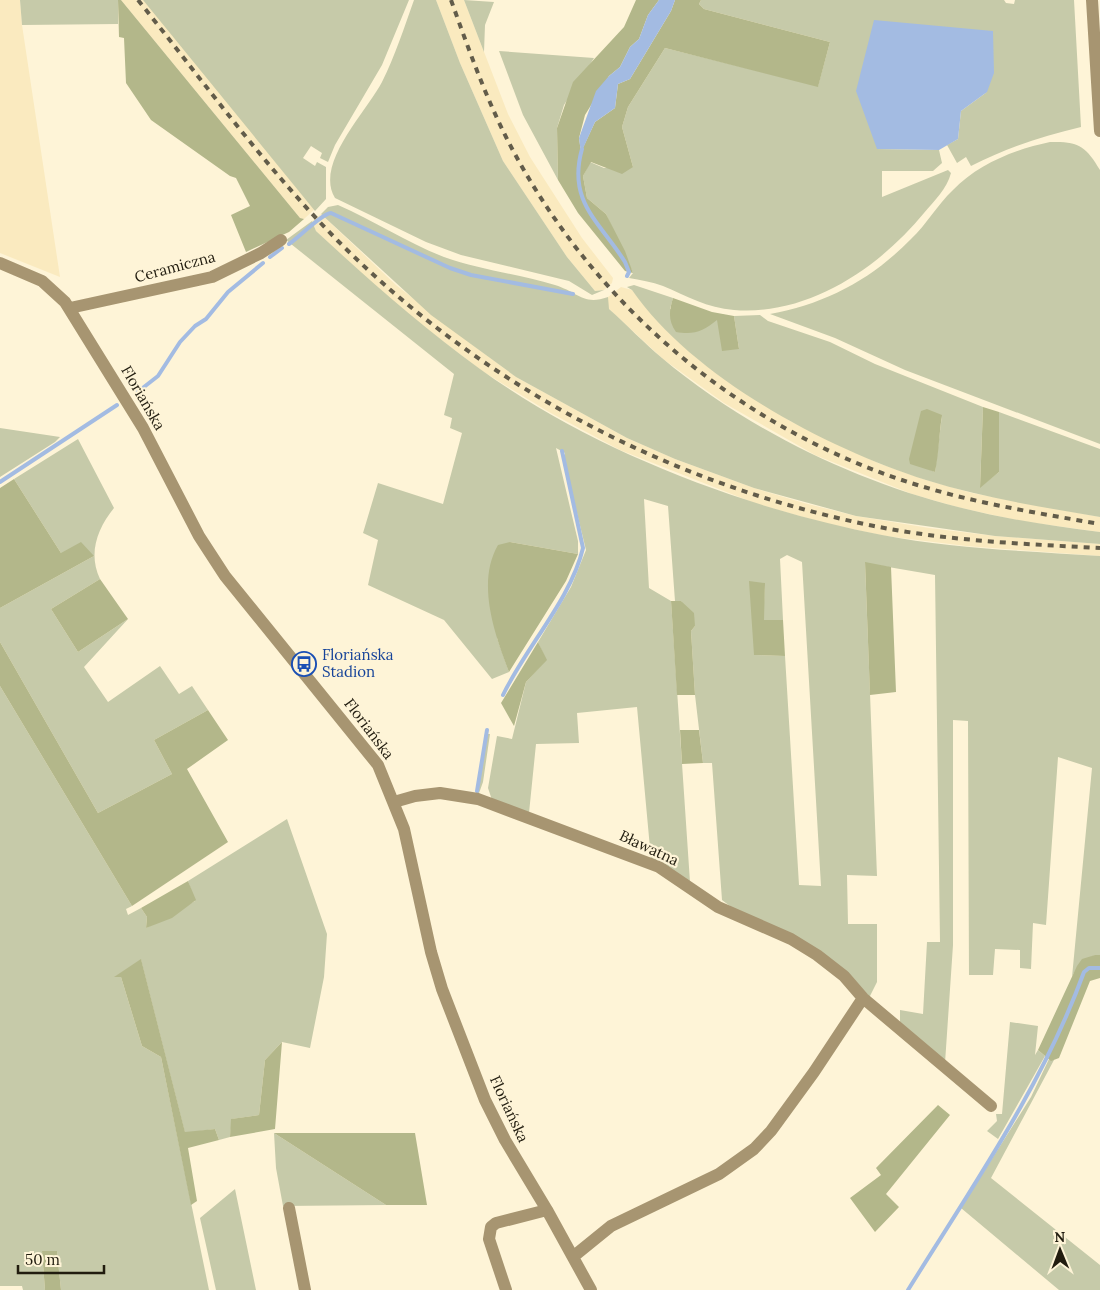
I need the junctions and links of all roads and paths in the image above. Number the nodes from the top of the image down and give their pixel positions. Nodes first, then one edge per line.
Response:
1 (1092, 0) edge
2 (1100, 131) edge
3 (282, 240) dead end
4 (0, 263) edge
5 (70, 308) junction
6 (394, 802) junction
7 (863, 998) junction
8 (991, 1106) dead end
9 (289, 1208) dead end
10 (547, 1210) junction
11 (574, 1256) junction
12 (305, 1290) edge
13 (506, 1290) edge
14 (591, 1290) edge

1 - 2 street
3 - 5 street, Ceramiczna
4 - 5 street, Floriańska
5 - 6 street, Floriańska
6 - 7 street, Bławatna
6 - 10 street, Floriańska
7 - 8 street, Bławatna
7 - 11 street
9 - 12 street
10 - 11 street, Floriańska
10 - 13 street
11 - 14 street, Floriańska

